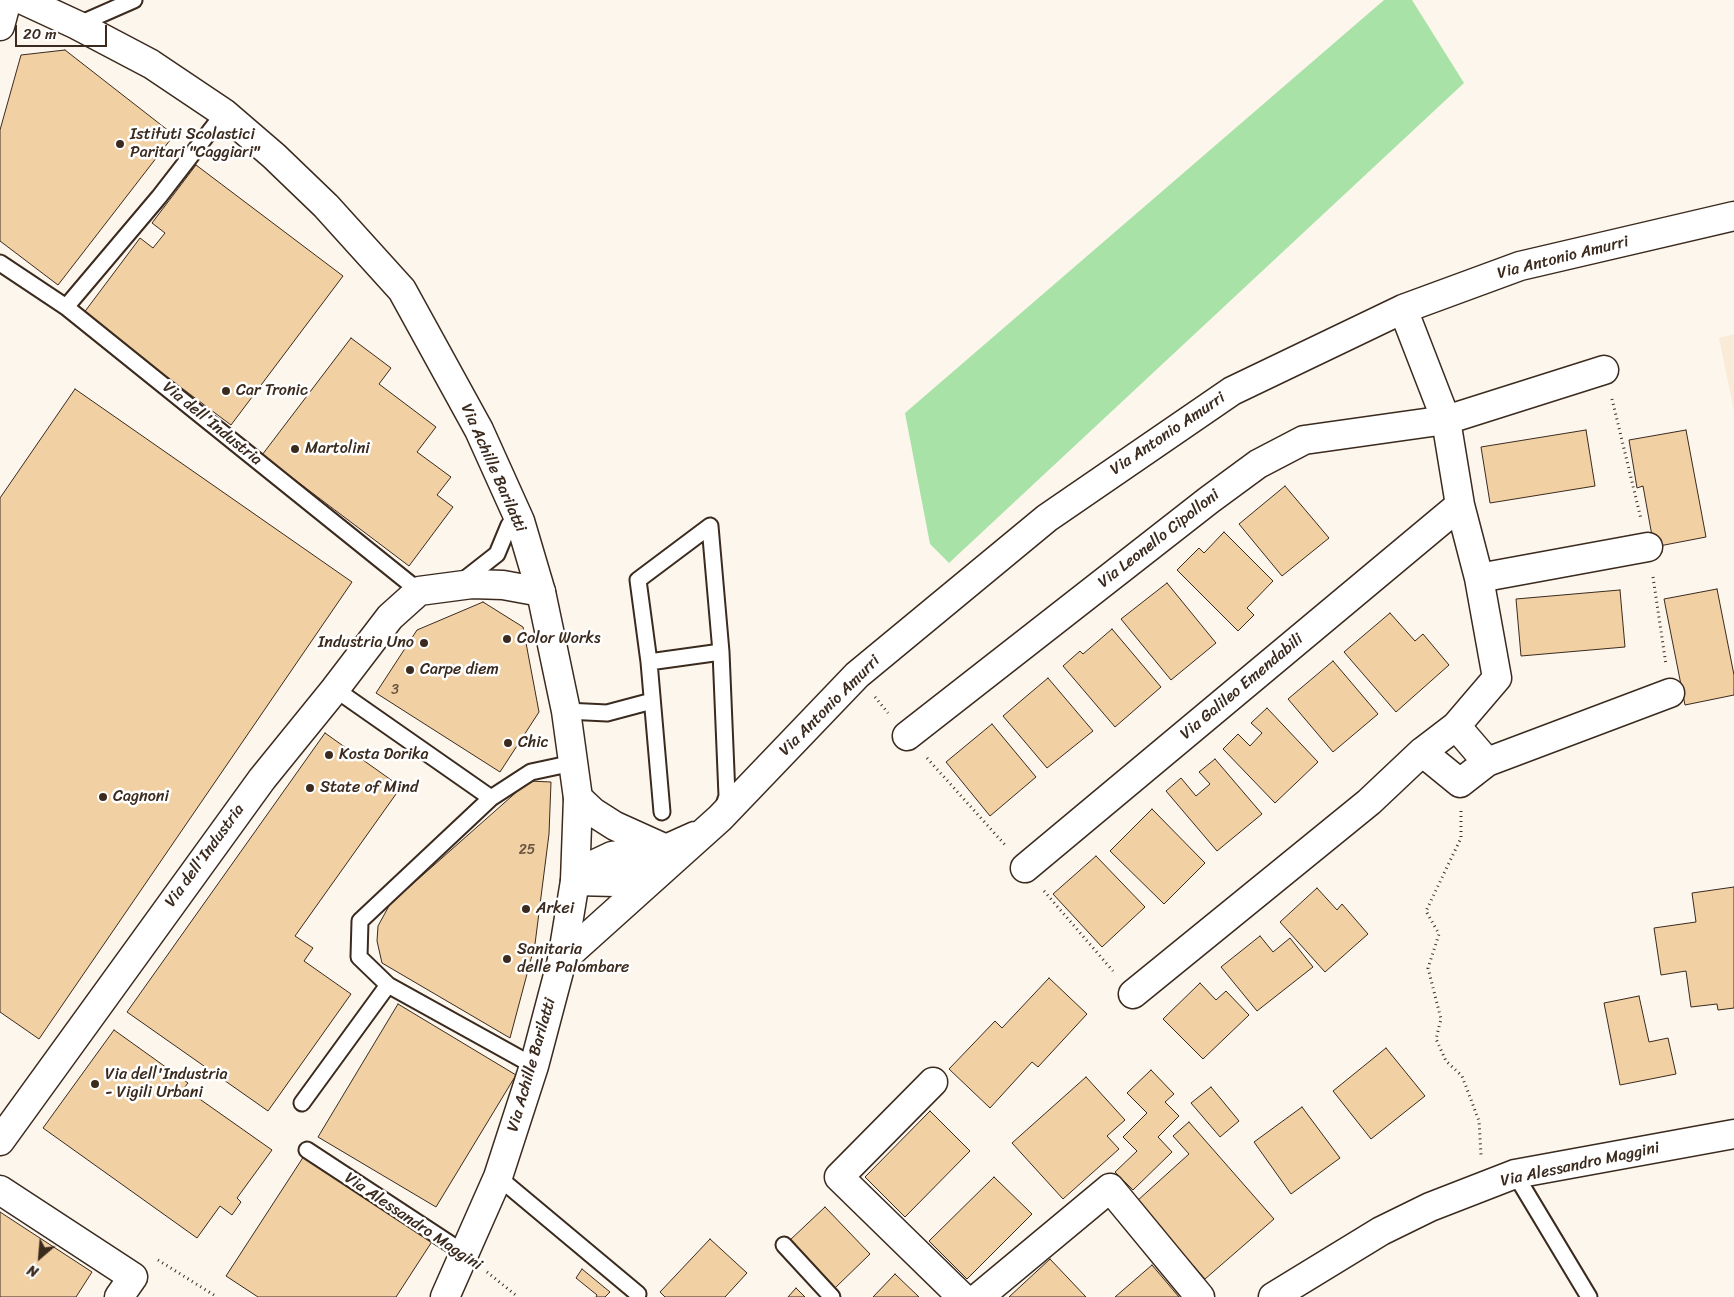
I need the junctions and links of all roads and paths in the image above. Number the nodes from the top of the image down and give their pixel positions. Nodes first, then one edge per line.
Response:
1 (7, 0) edge
2 (23, 0) edge
3 (134, 0) edge
4 (77, 25) junction
5 (0, 26) edge
6 (224, 113) junction
7 (1734, 216) edge
8 (0, 263) edge
9 (66, 307) junction
10 (1403, 309) junction
11 (1604, 370) dead end
12 (1446, 420) junction
13 (1460, 505) junction
14 (509, 525) dead end
15 (1648, 546) dead end
16 (1480, 578) junction
17 (457, 585) junction
18 (419, 591) junction
19 (541, 592) junction
20 (721, 652) junction
21 (649, 662) junction
22 (857, 675) junction
23 (334, 689) junction
24 (1670, 692) dead end
25 (652, 702) junction
26 (566, 711) junction
27 (1456, 726) junction
28 (907, 736) joint
29 (1422, 752) junction
30 (1487, 762) junction
31 (573, 763) junction
32 (1460, 783) junction
33 (491, 798) junction
34 (578, 798) junction
35 (662, 812) dead end
36 (712, 825) junction
37 (670, 854) junction
38 (1025, 868) dead end
39 (575, 881) junction
40 (562, 960) junction
41 (388, 985) junction
42 (1133, 994) dead end
43 (534, 1066) junction
44 (933, 1082) dead end
45 (302, 1103) dead end
46 (1734, 1134) edge
47 (2, 1135) edge
48 (306, 1150) dead end
49 (498, 1176) junction
50 (1504, 1178) junction
51 (0, 1190) edge
52 (784, 1245) dead end
53 (464, 1253) junction
54 (638, 1294) dead end
55 (119, 1297) edge
56 (445, 1297) edge
57 (518, 1297) edge
58 (832, 1297) edge
59 (962, 1297) edge
60 (979, 1297) edge
61 (1200, 1297) edge
62 (1273, 1297) edge
63 (1589, 1297) edge

1 - 5 street
2 - 4 street, Via Achille Barilatti
3 - 4 lane
4 - 6 street, Via Achille Barilatti
6 - 9 lane
6 - 19 street, Via Achille Barilatti
7 - 10 street, Via Antonio Amurri
8 - 9 lane, Via dell'Industria
9 - 18 lane, Via dell'Industria
10 - 12 street
10 - 22 street, Via Antonio Amurri
11 - 12 street, Via Leonello Cipolloni
12 - 13 street
12 - 28 street, Via Leonello Cipolloni
13 - 16 street
13 - 38 street, Via Galileo Emendabili
14 - 17 lane
15 - 16 street
16 - 27 street
17 - 18 street
17 - 19 street
18 - 23 street, Via dell'Industria
19 - 26 street, Via Achille Barilatti
20 - 21 lane
20 - 21 lane
20 - 36 lane
21 - 25 lane
22 - 28 path
22 - 36 street, Via Antonio Amurri
23 - 33 lane
23 - 47 street, Via dell'Industria
24 - 30 street
25 - 26 lane
25 - 35 lane
26 - 31 street, Via Achille Barilatti
27 - 29 street
27 - 30 street
29 - 32 street
29 - 42 street
30 - 32 street
31 - 33 lane
31 - 34 street, Via Achille Barilatti
32 - 50 path
33 - 41 lane
34 - 37 street
34 - 39 street, Via Achille Barilatti
36 - 37 street, Via Antonio Amurri
37 - 39 street
37 - 40 street, Via Antonio Amurri
39 - 40 street, Via Achille Barilatti
40 - 43 street, Via Achille Barilatti
41 - 43 lane
41 - 45 lane
43 - 49 street, Via Achille Barilatti
44 - 59 street
46 - 50 street, Via Alessandro Maggini
48 - 53 lane, Via Alessandro Maggini
49 - 53 street, Via Achille Barilatti
49 - 54 lane
50 - 62 street, Via Alessandro Maggini
50 - 63 lane
51 - 55 street
52 - 58 lane
53 - 56 street, Via Achille Barilatti
53 - 57 path, Via Alessandro Maggini
60 - 61 street

